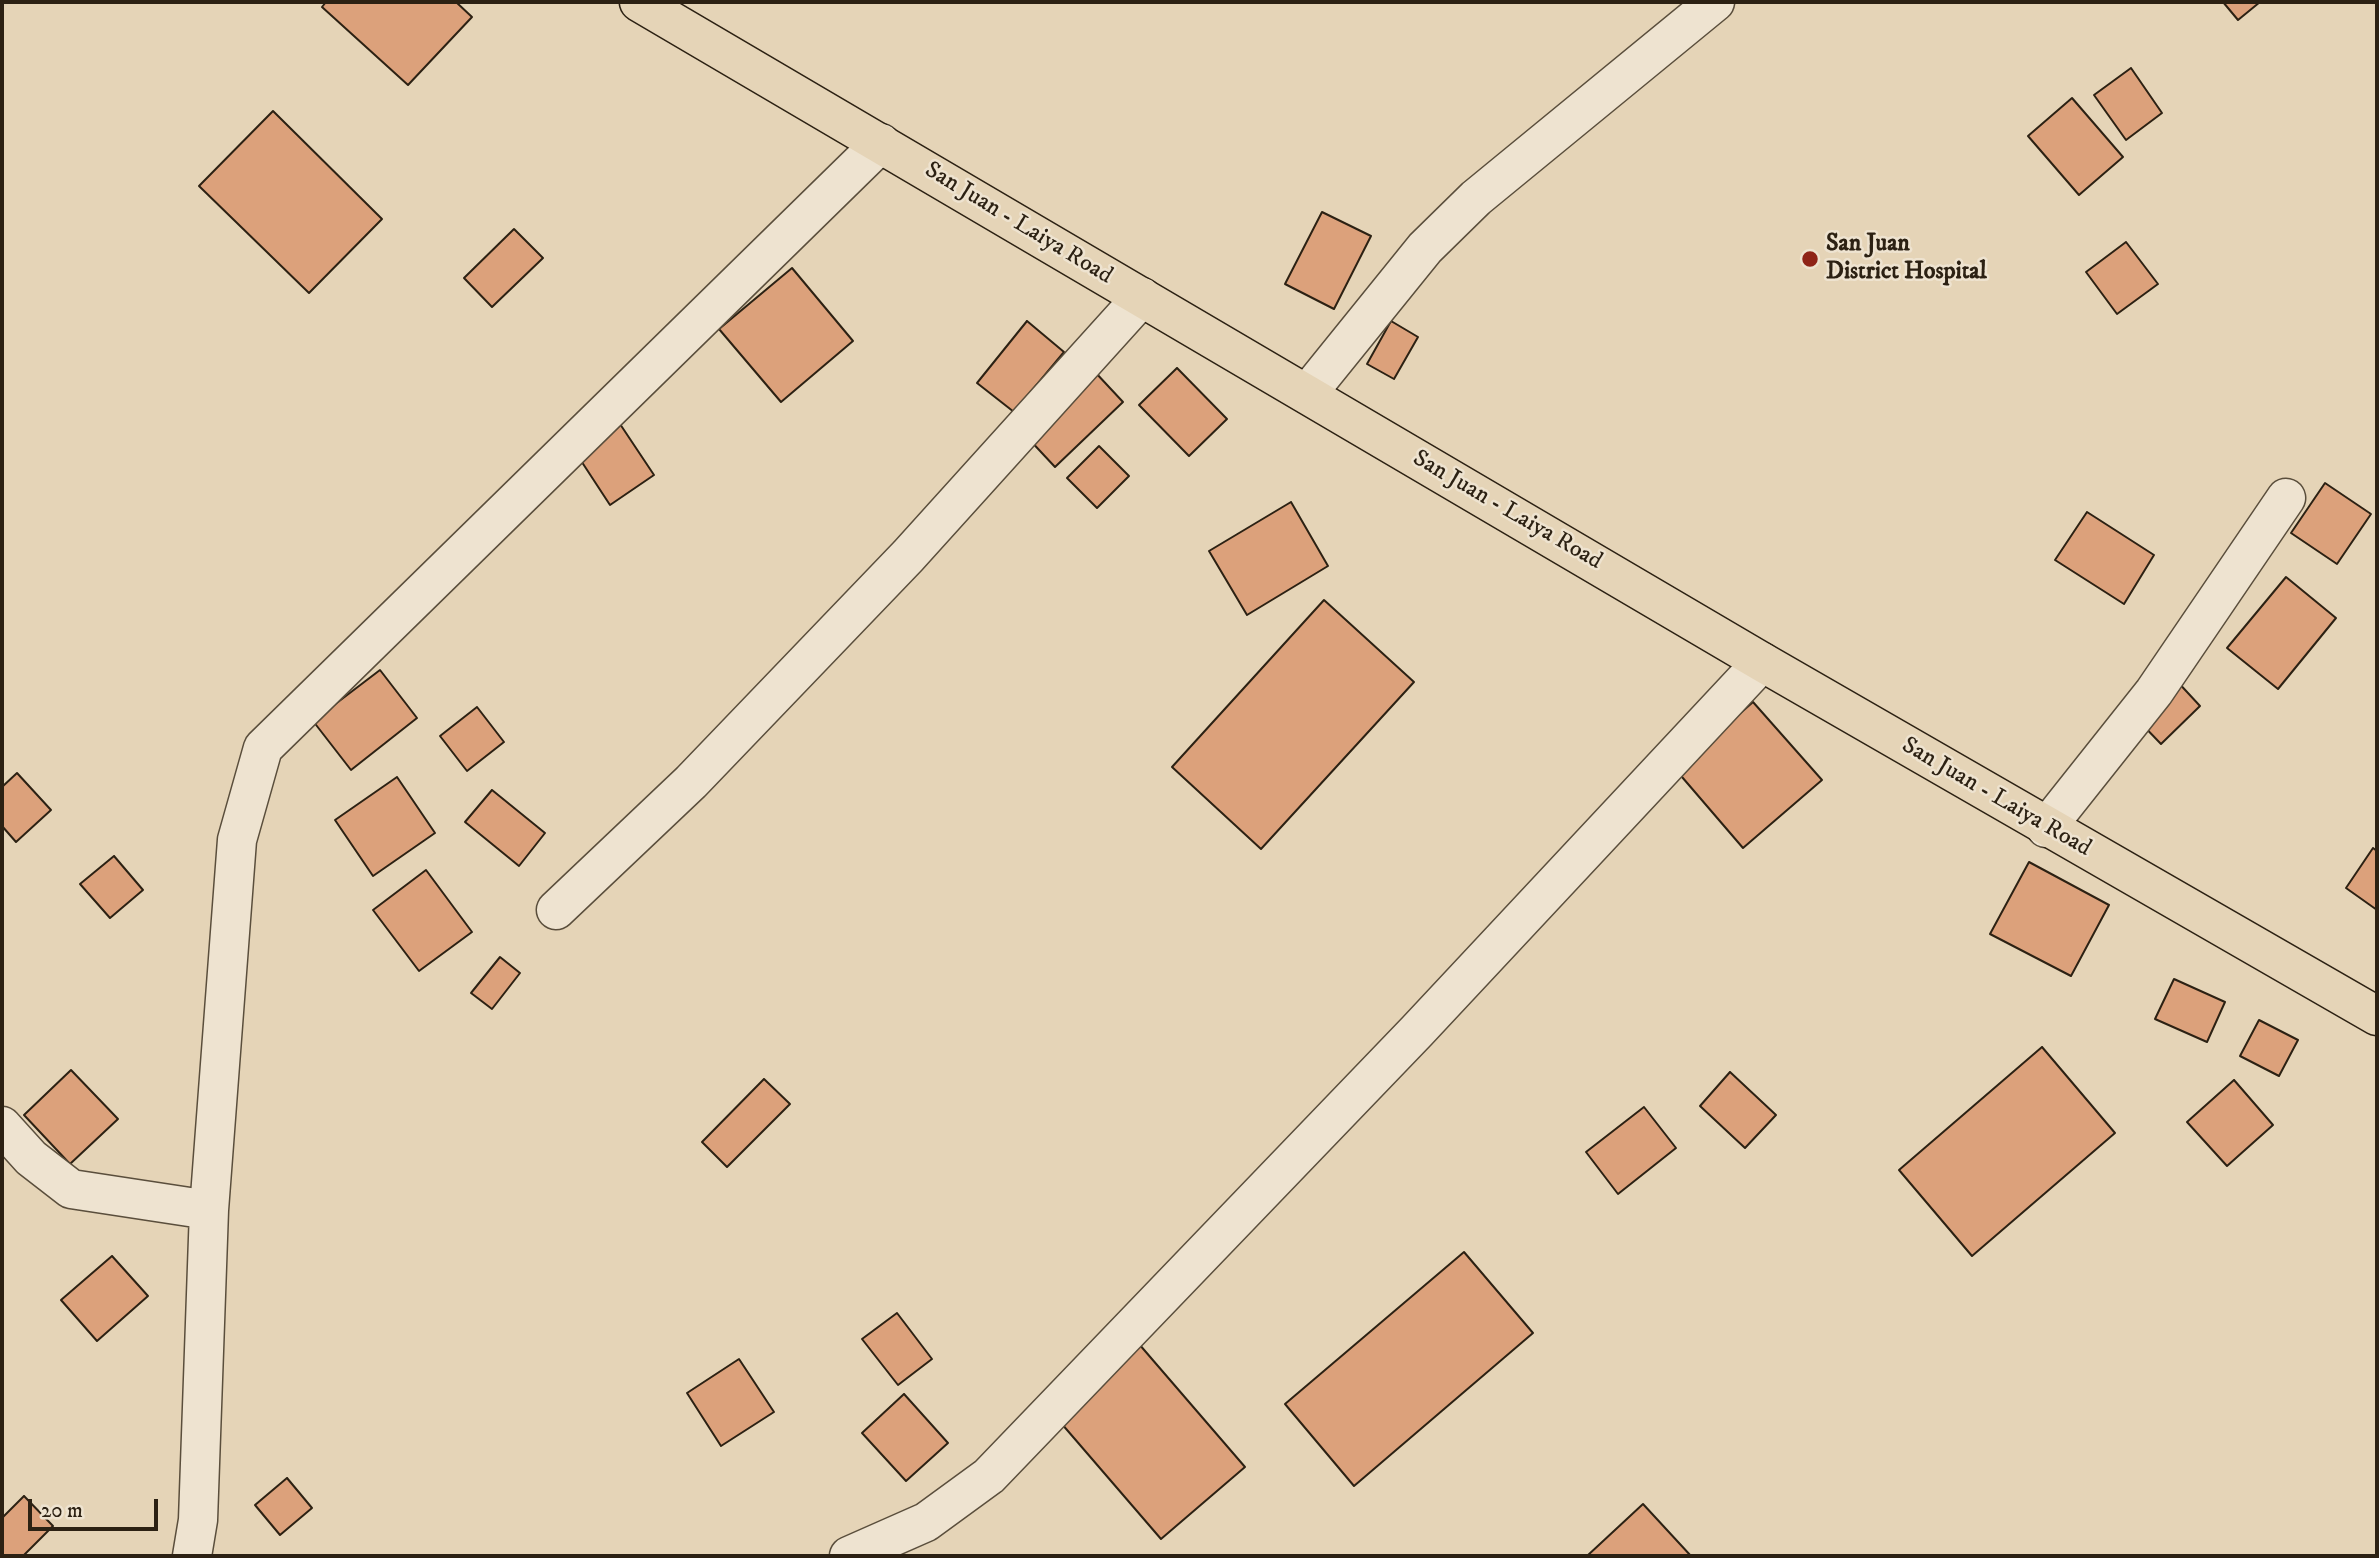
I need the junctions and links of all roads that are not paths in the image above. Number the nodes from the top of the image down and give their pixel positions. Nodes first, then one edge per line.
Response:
1 (639, 2) edge
2 (1714, 2) edge
3 (881, 143) junction
4 (1142, 298) junction
5 (1307, 394) junction
6 (2286, 498) dead end
7 (1762, 662) junction
8 (2046, 828) junction
9 (556, 910) dead end
10 (2377, 1016) edge
11 (2, 1126) edge
12 (209, 1210) junction
13 (192, 1556) edge
14 (849, 1556) edge

1 - 3 main road, San Juan - Laiya Road
2 - 5 street
3 - 4 main road, San Juan - Laiya Road
3 - 12 street
4 - 5 main road, San Juan - Laiya Road
4 - 9 street
5 - 7 main road, San Juan - Laiya Road
6 - 8 street
7 - 8 main road, San Juan - Laiya Road
7 - 14 street
8 - 10 main road, San Juan - Laiya Road
11 - 12 street
12 - 13 street

